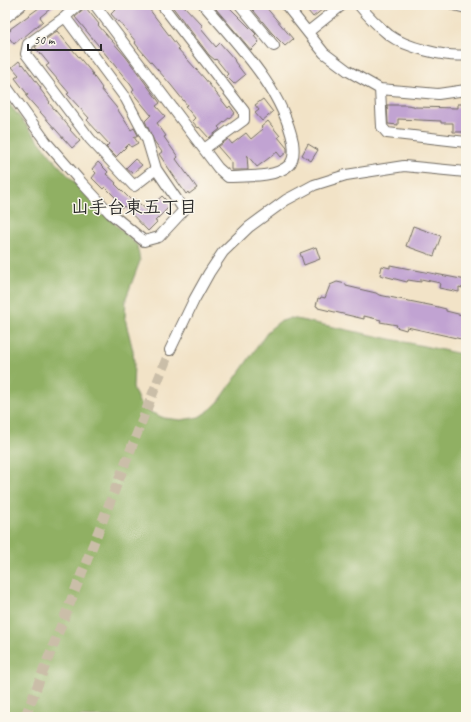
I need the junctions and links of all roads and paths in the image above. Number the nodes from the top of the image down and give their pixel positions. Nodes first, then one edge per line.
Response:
1 (21, 5) edge
2 (78, 5) edge
3 (95, 5) edge
4 (162, 5) edge
5 (204, 5) edge
6 (240, 5) edge
7 (286, 5) edge
8 (342, 5) edge
9 (359, 5) edge
10 (454, 5) edge
11 (466, 8) edge
12 (64, 17) junction
13 (5, 18) edge
14 (308, 32) junction
15 (274, 46) dead end
16 (466, 55) edge
17 (5, 85) edge
18 (380, 89) junction
19 (466, 90) edge
20 (466, 142) edge
21 (204, 149) junction
22 (156, 169) junction
23 (466, 172) edge
24 (170, 350) tunnel mouth

1 - 13 street
2 - 12 street
3 - 21 street
4 - 21 street
5 - 21 street
6 - 15 street
7 - 14 street
8 - 14 street
9 - 16 street
10 - 11 street
12 - 22 street
12 - 22 street
14 - 18 street
17 - 22 street
18 - 19 street
18 - 20 street
23 - 24 street

